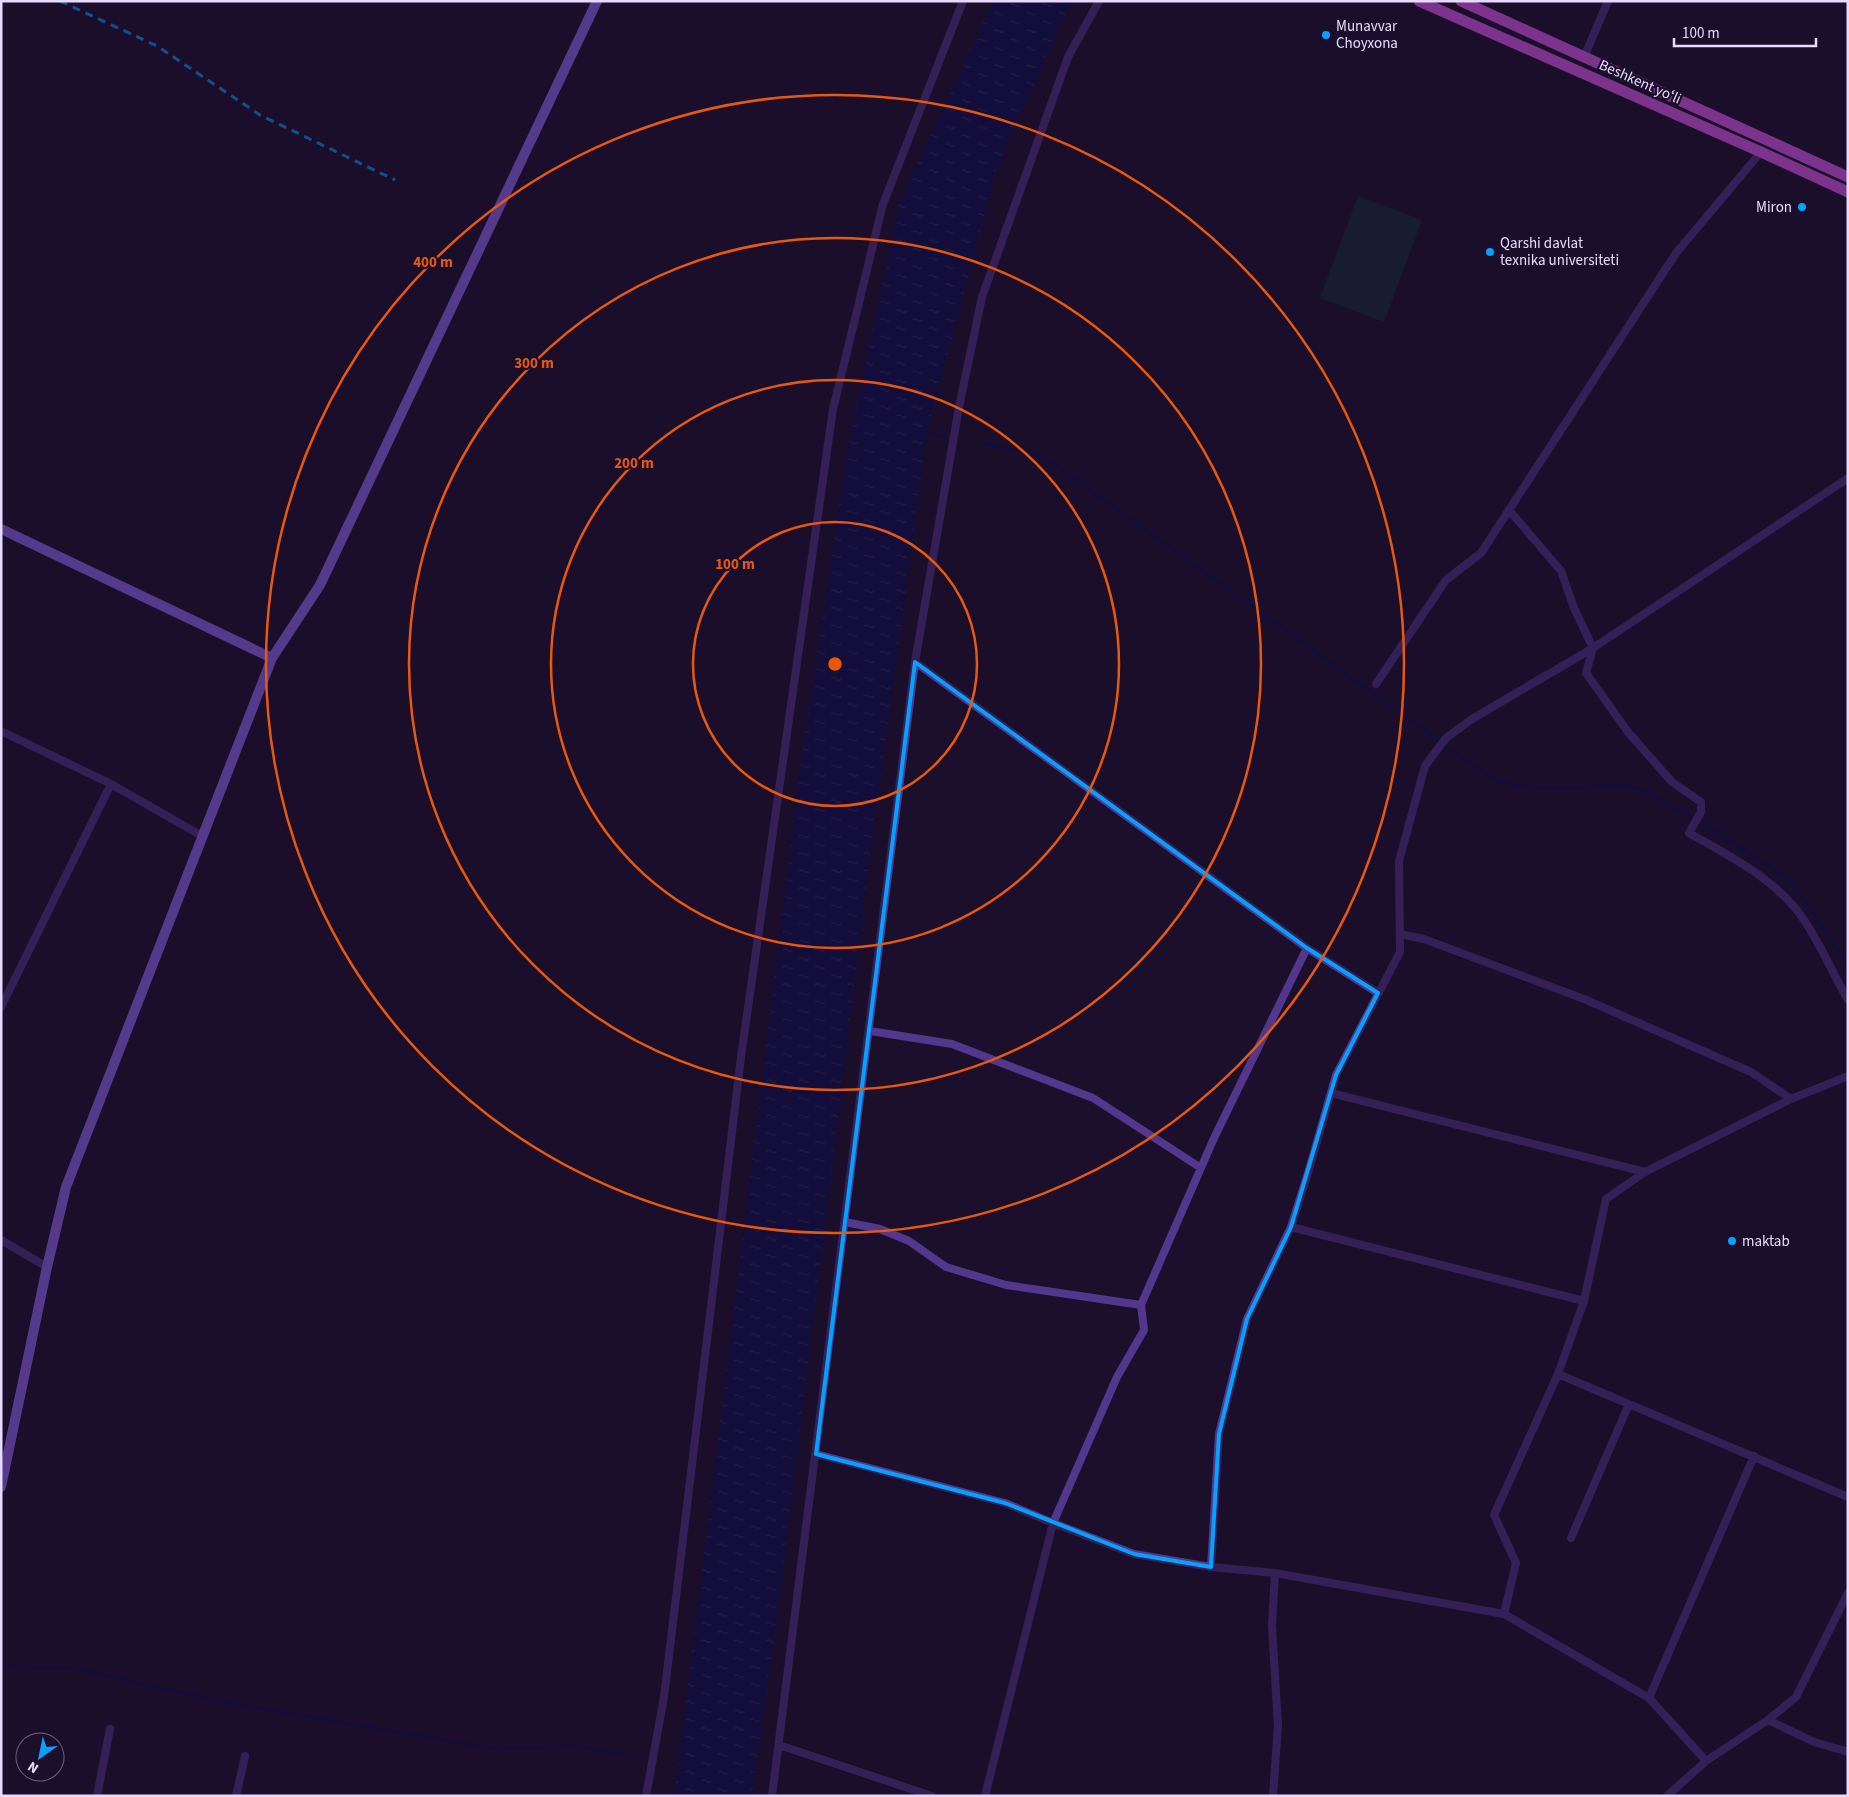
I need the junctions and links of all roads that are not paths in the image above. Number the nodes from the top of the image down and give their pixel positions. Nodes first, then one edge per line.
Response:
1 (597, 1) edge
2 (962, 1) edge
3 (1099, 1) edge
4 (1418, 1) edge
5 (1461, 1) edge
6 (1608, 1) edge
7 (1584, 57) junction
8 (1761, 152) junction
9 (1848, 177) edge
10 (1848, 192) edge
11 (1847, 479) edge
12 (1509, 510) junction
13 (1, 529) edge
14 (1593, 648) junction
15 (272, 658) junction
16 (915, 662) junction
17 (1376, 684) dead end
18 (1, 731) edge
19 (111, 784) junction
20 (202, 836) junction
21 (1400, 934) junction
22 (1307, 948) junction
23 (1378, 993) junction
24 (1848, 1000) edge
25 (1, 1007) edge
26 (870, 1031) junction
27 (1848, 1076) edge
28 (1331, 1093) junction
29 (1791, 1099) junction
30 (1201, 1168) junction
31 (1646, 1172) junction
32 (845, 1222) junction
33 (1291, 1227) junction
34 (1, 1240) edge
35 (47, 1267) junction
36 (1584, 1302) junction
37 (1141, 1305) junction
38 (1558, 1374) junction
39 (1629, 1404) junction
40 (816, 1454) junction
41 (1754, 1456) junction
42 (1, 1487) edge
43 (1848, 1497) edge
44 (1053, 1523) junction
45 (1571, 1538) dead end
46 (1211, 1567) junction
47 (1275, 1573) junction
48 (1848, 1593) edge
49 (1504, 1614) junction
50 (1649, 1698) junction
51 (1768, 1720) junction
52 (110, 1729) dead end
53 (778, 1745) junction
54 (1848, 1752) edge
55 (245, 1756) dead end
56 (1706, 1761) junction
57 (97, 1796) edge
58 (236, 1796) edge
59 (646, 1796) edge
60 (772, 1796) edge
61 (932, 1796) edge
62 (985, 1796) edge
63 (1273, 1796) edge
64 (1667, 1796) edge

1 - 15 main road
2 - 59 street
3 - 16 street
4 - 8 main road, Beshkent yoʻli
5 - 7 main road, Beshkent yoʻli
6 - 7 street
7 - 9 main road, Beshkent yoʻli
8 - 10 main road, Beshkent yoʻli
8 - 12 street
11 - 14 street
12 - 14 street
12 - 17 street
13 - 15 main road
14 - 21 street
14 - 24 street
15 - 20 main road
16 - 22 street
16 - 26 street
18 - 19 street
19 - 20 street
19 - 25 street
20 - 35 main road
21 - 23 street
21 - 29 street
22 - 23 street
22 - 30 street
23 - 28 street
26 - 30 street
26 - 32 street
27 - 29 street
28 - 31 street
28 - 33 street
29 - 31 street
30 - 37 street
31 - 36 street
32 - 37 street
32 - 40 street
33 - 36 street
33 - 46 street
34 - 35 street
35 - 42 main road
36 - 38 street
37 - 44 street
38 - 39 street
38 - 49 street
39 - 41 street
39 - 45 street
40 - 44 street
40 - 53 street
41 - 43 street
41 - 50 street
44 - 46 street
44 - 62 street
46 - 47 street
47 - 49 street
47 - 63 street
48 - 51 street
49 - 50 street
50 - 56 street
51 - 54 street
51 - 56 street
52 - 57 street
53 - 60 street
53 - 61 street
55 - 58 street
56 - 64 street

